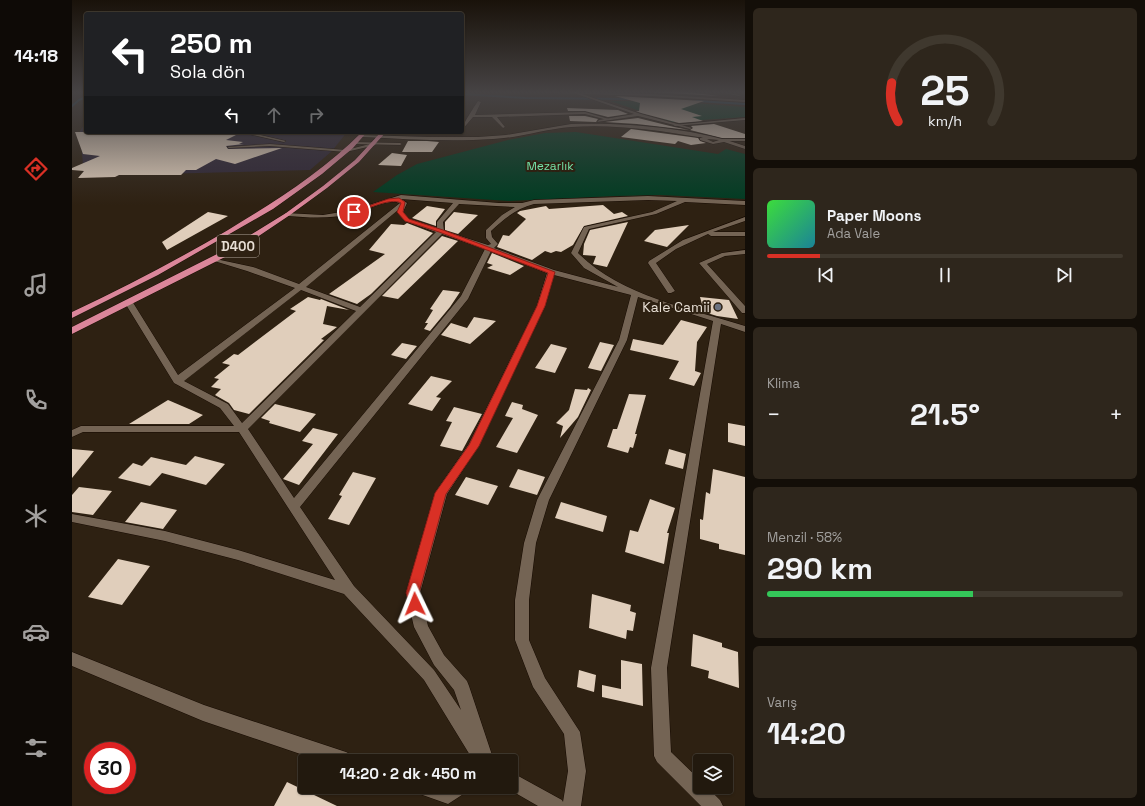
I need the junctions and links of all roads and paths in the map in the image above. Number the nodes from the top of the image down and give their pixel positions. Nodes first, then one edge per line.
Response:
1 (541, 130) edge
2 (558, 130) edge
3 (628, 130) edge
4 (655, 130) edge
5 (686, 130) edge
6 (691, 130) edge
7 (250, 134) edge
8 (363, 134) edge
9 (383, 134) edge
10 (459, 134) edge
11 (697, 135) junction
12 (719, 139) junction
13 (457, 140) junction
14 (745, 140) edge
15 (706, 141) junction
16 (354, 143) junction
17 (374, 144) junction
18 (229, 147) dead end
19 (308, 147) junction
20 (745, 148) edge
21 (346, 151) junction
22 (745, 152) edge
23 (390, 200) junction
24 (683, 201) junction
25 (458, 202) junction
26 (404, 203) junction
27 (745, 203) edge
28 (522, 205) junction
29 (288, 214) junction
30 (745, 219) edge
31 (441, 231) junction
32 (745, 234) edge
33 (697, 235) junction
34 (489, 248) junction
35 (745, 252) edge
36 (213, 259) junction
37 (551, 272) junction
38 (301, 287) junction
39 (671, 291) dead end
40 (635, 294) junction
41 (129, 303) junction
42 (362, 310) junction
43 (745, 311) edge
44 (72, 315) edge
45 (717, 321) junction
46 (745, 329) edge
47 (72, 330) edge
48 (177, 382) junction
49 (242, 429) junction
50 (72, 434) edge
51 (293, 507) junction
52 (72, 518) edge
53 (349, 590) junction
54 (72, 659) edge
55 (325, 754) edge
56 (480, 754) edge
57 (482, 754) edge
58 (518, 784) edge
59 (556, 806) edge
60 (572, 806) edge
61 (714, 806) edge

1 - 13 street
2 - 17 street
3 - 15 street
4 - 11 street
5 - 11 street
6 - 12 street
7 - 19 lane
8 - 9 street
8 - 16 highway, D400
9 - 13 street
9 - 17 highway, D400
10 - 13 street
11 - 12 street
11 - 15 street
12 - 14 street
12 - 15 street
12 - 15 street
12 - 20 street
15 - 22 street
16 - 17 street
16 - 21 highway, D400
17 - 21 lane
17 - 29 highway, D400
18 - 19 lane
19 - 21 lane
21 - 44 highway, D400
23 - 25 street
23 - 26 street
23 - 29 street
24 - 27 street
24 - 28 street
24 - 40 street
25 - 28 street
25 - 31 street
26 - 31 street
26 - 38 street
28 - 34 street
29 - 36 highway, D400
30 - 33 street
31 - 34 street
31 - 42 street
32 - 33 street
33 - 39 street
34 - 37 street
34 - 51 street
35 - 43 street
36 - 38 street
36 - 41 highway, D400
37 - 40 street
37 - 57 street
38 - 42 street
38 - 48 street
40 - 45 street
40 - 60 street
41 - 47 highway, D400
41 - 48 street
42 - 49 street
45 - 46 street
45 - 61 street
48 - 49 street
49 - 50 street
49 - 51 street
51 - 53 street
52 - 53 street
53 - 56 street
54 - 55 street
58 - 59 street

